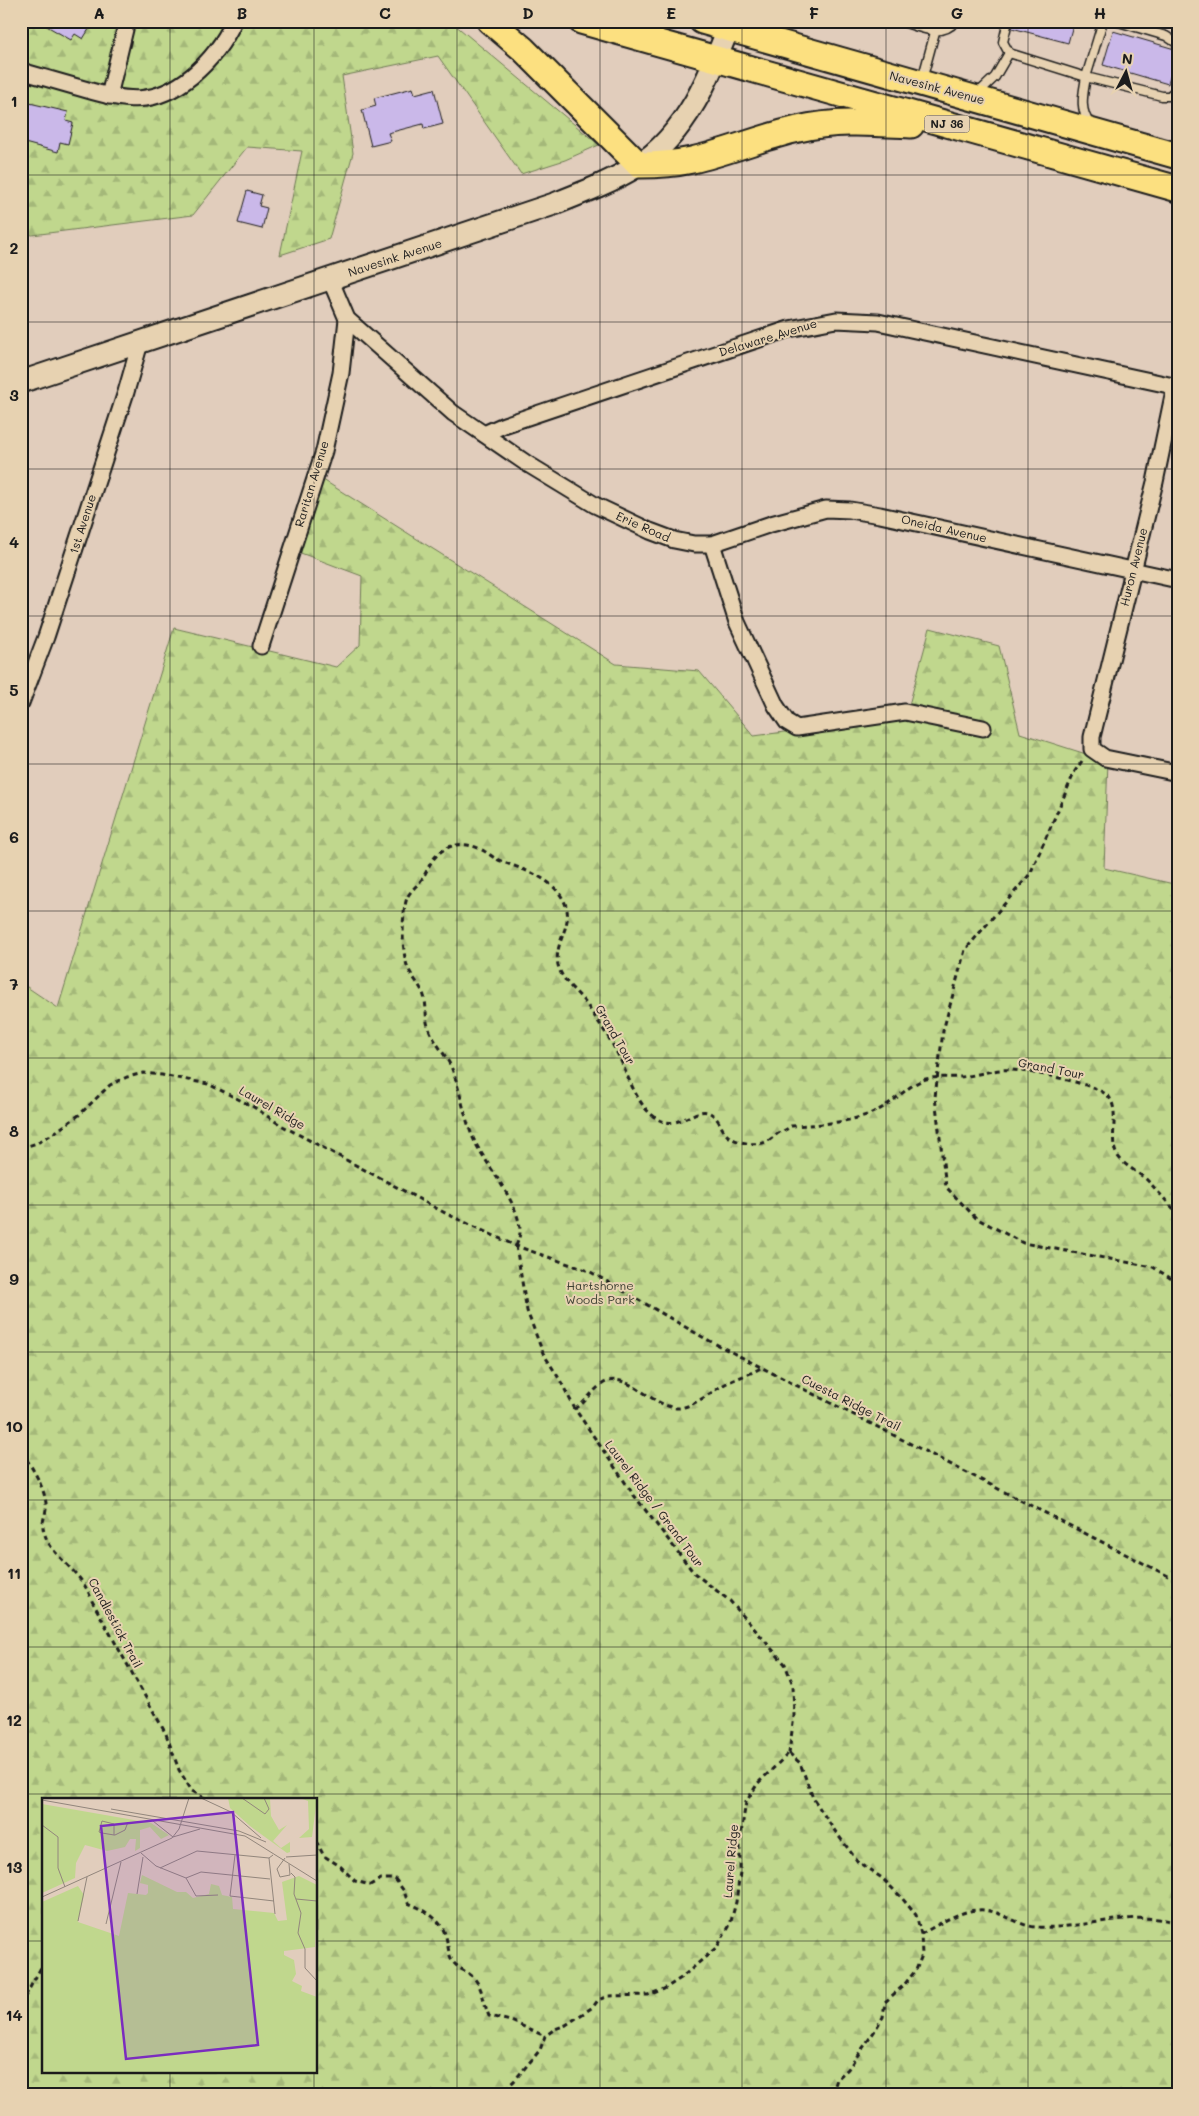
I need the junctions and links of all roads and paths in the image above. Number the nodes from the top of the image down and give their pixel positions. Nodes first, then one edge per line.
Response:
1 (127, 21) edge
2 (234, 21) edge
3 (490, 21) edge
4 (581, 21) edge
5 (702, 21) edge
6 (900, 21) edge
7 (956, 21) edge
8 (1008, 21) edge
9 (1103, 21) edge
10 (1115, 21) edge
11 (730, 25) edge
12 (935, 32) junction
13 (1178, 44) edge
14 (1009, 53) junction
15 (716, 59) junction
16 (21, 71) edge
17 (1086, 77) junction
18 (1178, 82) edge
19 (921, 84) junction
20 (109, 96) junction
21 (972, 98) junction
22 (959, 128) junction
23 (1098, 133) junction
24 (1178, 156) edge
25 (639, 165) junction
26 (1178, 189) edge
27 (330, 279) junction
28 (347, 319) junction
29 (140, 343) junction
30 (21, 382) edge
31 (1176, 386) edge
32 (484, 434) junction
33 (712, 544) junction
34 (1133, 571) junction
35 (1178, 580) edge
36 (261, 646) dead end
37 (21, 703) edge
38 (983, 728) dead end
39 (1092, 749) junction
40 (1178, 774) edge
41 (938, 1076) junction
42 (21, 1148) edge
43 (1178, 1213) edge
44 (516, 1246) junction
45 (1178, 1283) edge
46 (762, 1368) junction
47 (574, 1409) junction
48 (21, 1452) edge
49 (1178, 1581) edge
50 (789, 1753) junction
51 (205, 1798) edge
52 (318, 1845) edge
53 (1178, 1923) edge
54 (921, 1934) junction
55 (42, 1966) edge
56 (21, 2004) edge
57 (545, 2036) junction
58 (498, 2095) edge
59 (832, 2095) edge

1 - 20 street
2 - 20 street
3 - 25 highway
4 - 15 highway, NJ 36
5 - 11 highway, NJ 36
6 - 12 lane
7 - 12 lane
8 - 14 lane
9 - 17 lane
10 - 13 lane
11 - 15 main road, Navesink Avenue
11 - 19 highway, Navesink Avenue / NJ 36
12 - 19 lane
14 - 17 lane
14 - 21 lane
15 - 22 highway, NJ 36
15 - 25 main road, Navesink Avenue
16 - 20 street
17 - 18 lane
17 - 23 lane
19 - 21 highway, Navesink Avenue / NJ 36
21 - 23 highway, Navesink Avenue / NJ 36
22 - 25 highway
22 - 26 highway, NJ 36
23 - 24 highway, Navesink Avenue / NJ 36
25 - 27 main road, Navesink Avenue
27 - 28 street, Erie Road
27 - 29 main road, Navesink Avenue
28 - 32 street, Erie Road
28 - 36 street, Raritan Avenue
29 - 30 main road, Navesink Avenue
29 - 37 street, 1st Avenue
31 - 32 street, Delaware Avenue
31 - 34 street, Huron Avenue
32 - 33 street, Erie Road
33 - 34 street, Oneida Avenue
33 - 38 street
34 - 35 street, Oneida Avenue
34 - 39 street, Huron Avenue
39 - 40 street
39 - 41 path
41 - 43 path, Grand Tour
41 - 44 path, Grand Tour
41 - 45 path
42 - 44 path, Laurel Ridge
44 - 46 path, Cuesta Ridge Trail
44 - 47 path, Laurel Ridge / Grand Tour
46 - 47 path
46 - 49 path, Cuesta Ridge Trail
47 - 50 path, Laurel Ridge / Grand Tour
48 - 51 path, Candlestick Trail
50 - 54 path
50 - 57 path, Laurel Ridge
52 - 57 path
53 - 54 path
54 - 59 path
55 - 56 path
57 - 58 path

